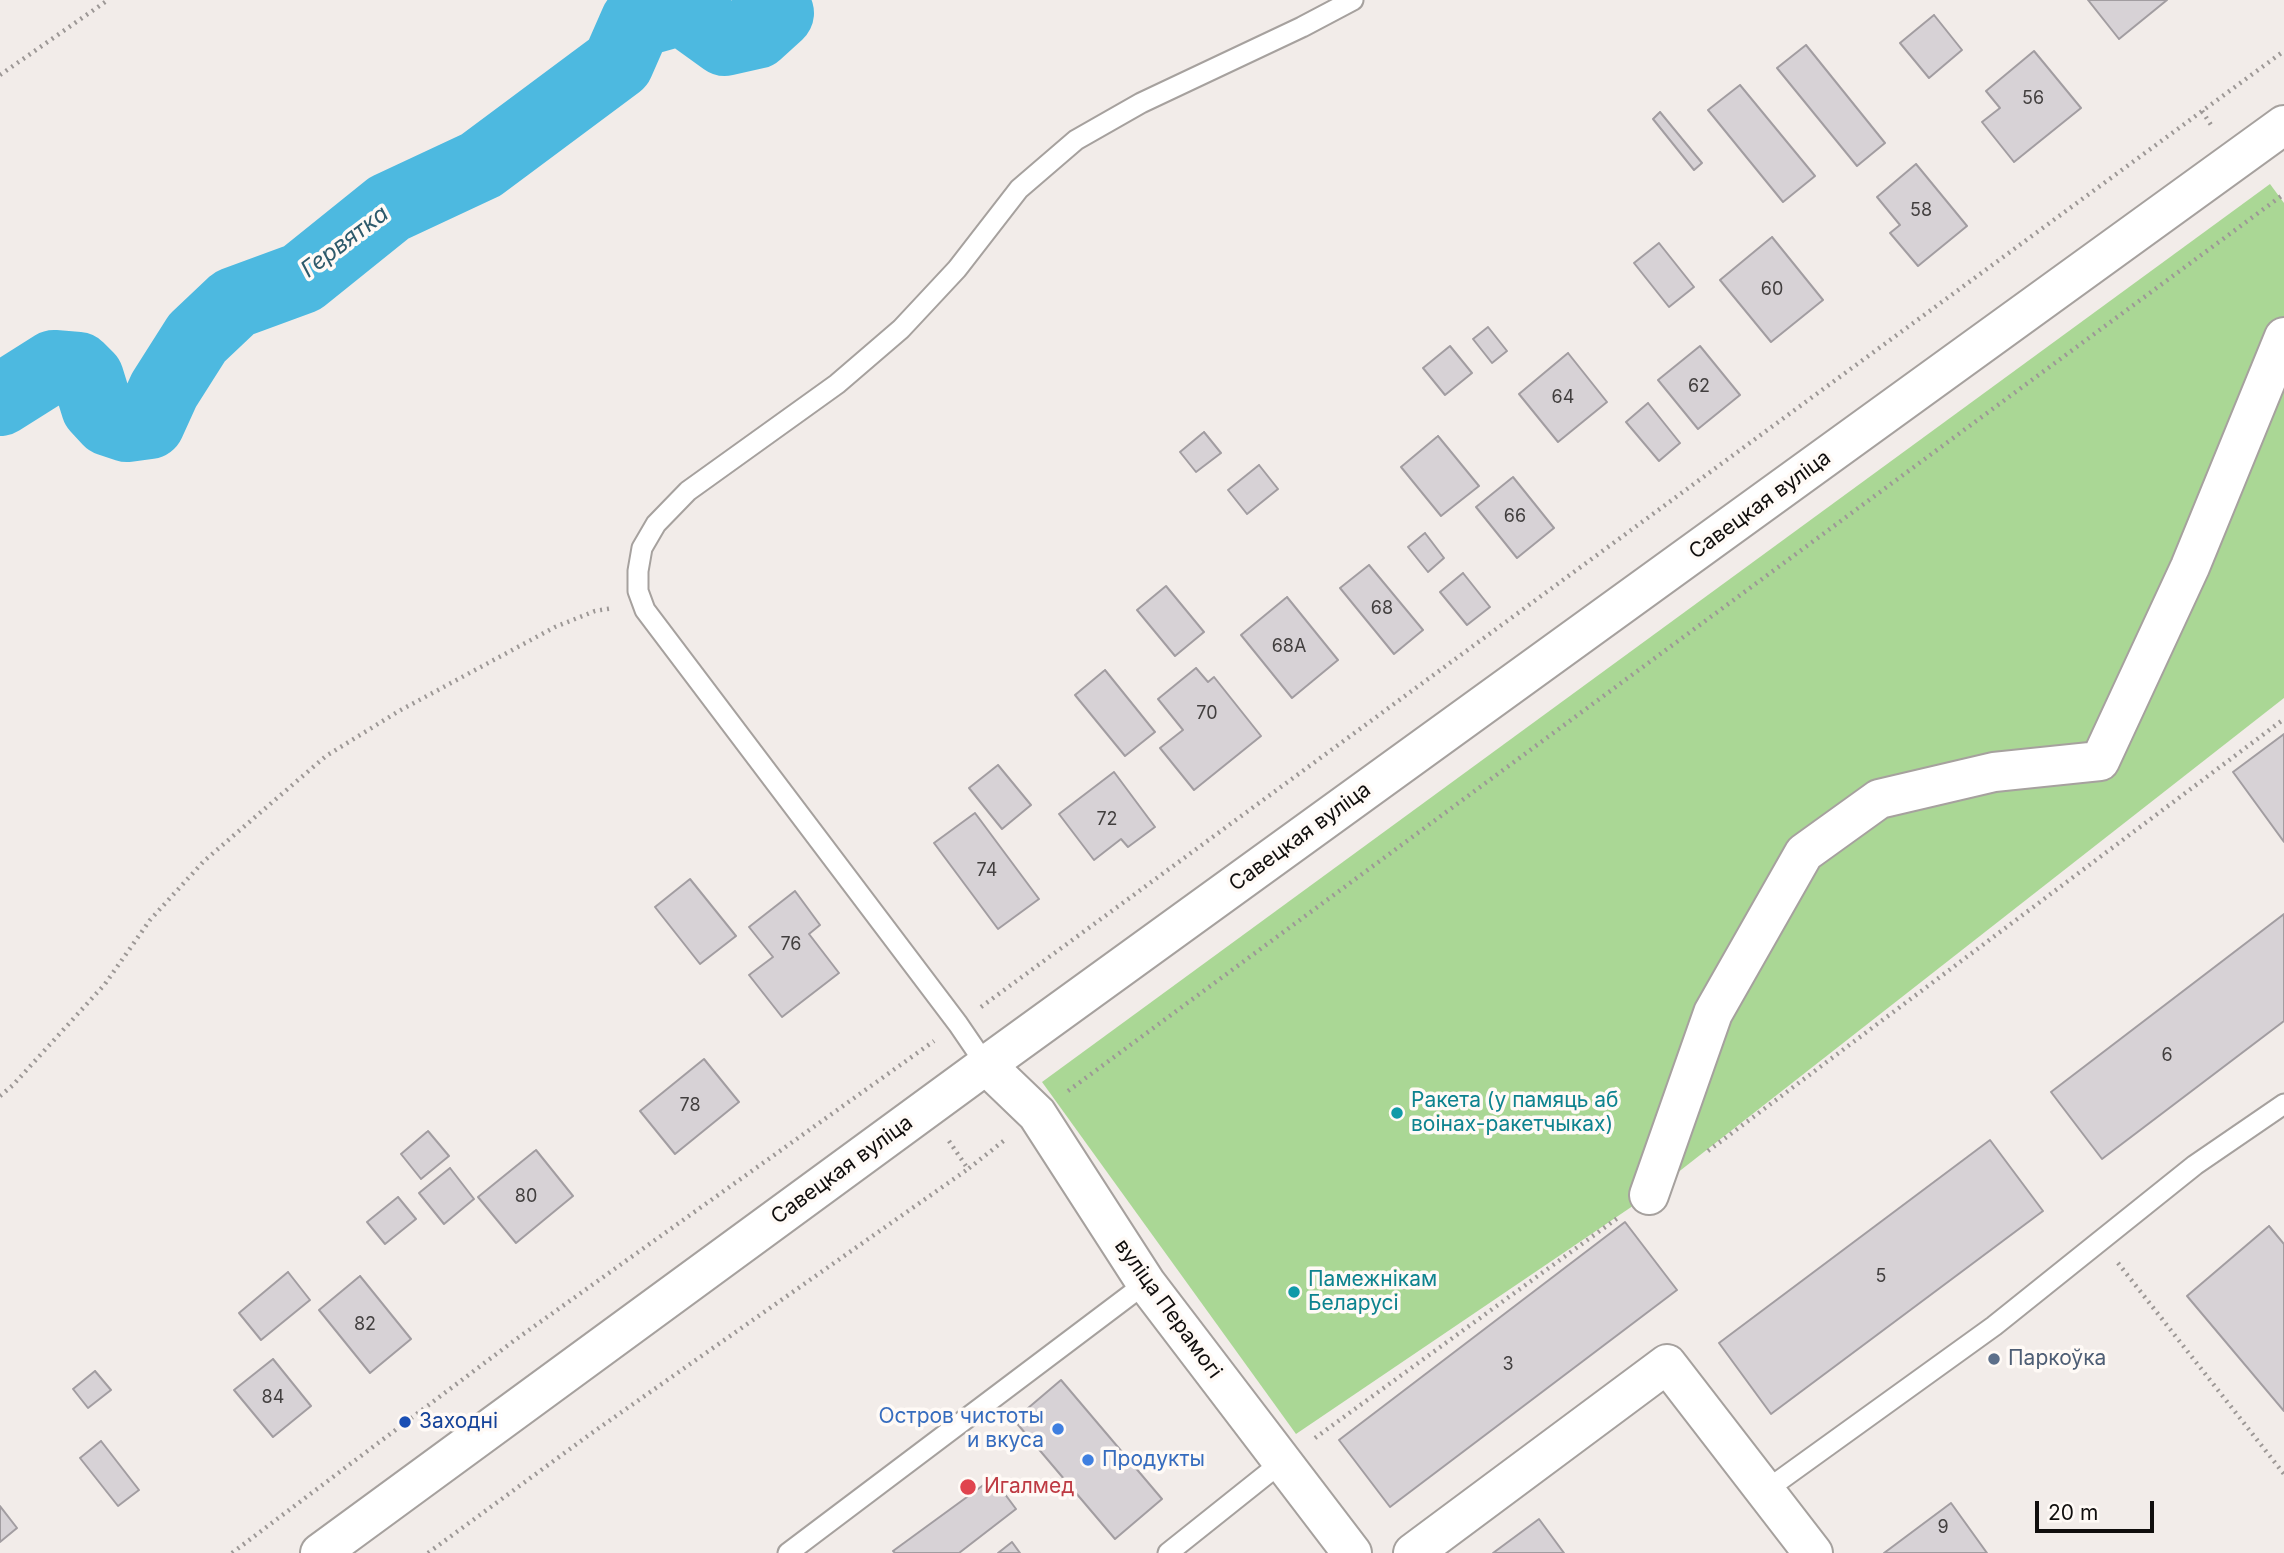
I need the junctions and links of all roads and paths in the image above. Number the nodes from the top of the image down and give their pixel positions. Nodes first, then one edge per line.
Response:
1 (108, 0) edge
2 (1353, 0) edge
3 (2284, 51) edge
4 (0, 75) edge
5 (2284, 125) edge
6 (2284, 194) edge
7 (2284, 337) edge
8 (645, 610) junction
9 (2284, 719) edge
10 (958, 1024) junction
11 (986, 1065) junction
12 (0, 1096) edge
13 (2284, 1104) edge
14 (1037, 1114) junction
15 (1705, 1154) dead end
16 (968, 1169) dead end
17 (1649, 1195) joint
18 (2101, 1241) junction
19 (1146, 1283) junction
20 (1282, 1462) junction
21 (2284, 1474) edge
22 (1765, 1491) junction
23 (232, 1553) edge
24 (320, 1553) edge
25 (428, 1553) edge
26 (788, 1553) edge
27 (1168, 1553) edge
28 (1352, 1553) edge
29 (1413, 1553) edge
30 (1813, 1553) edge

1 - 4 path
2 - 8 lane
3 - 10 path
5 - 11 main road, Савецкая вуліца
6 - 14 path
7 - 17 main road
8 - 10 lane
8 - 12 path
9 - 15 path
10 - 11 lane
10 - 23 path
11 - 14 main road, вуліца Перамогі
11 - 24 main road, Савецкая вуліца
13 - 18 lane
14 - 19 main road, вуліца Перамогі
16 - 25 path
17 - 20 path
18 - 21 path
18 - 22 lane
19 - 20 main road, вуліца Перамогі
19 - 26 lane
20 - 27 lane
20 - 28 main road, вуліца Перамогі
22 - 29 main road
22 - 30 main road

